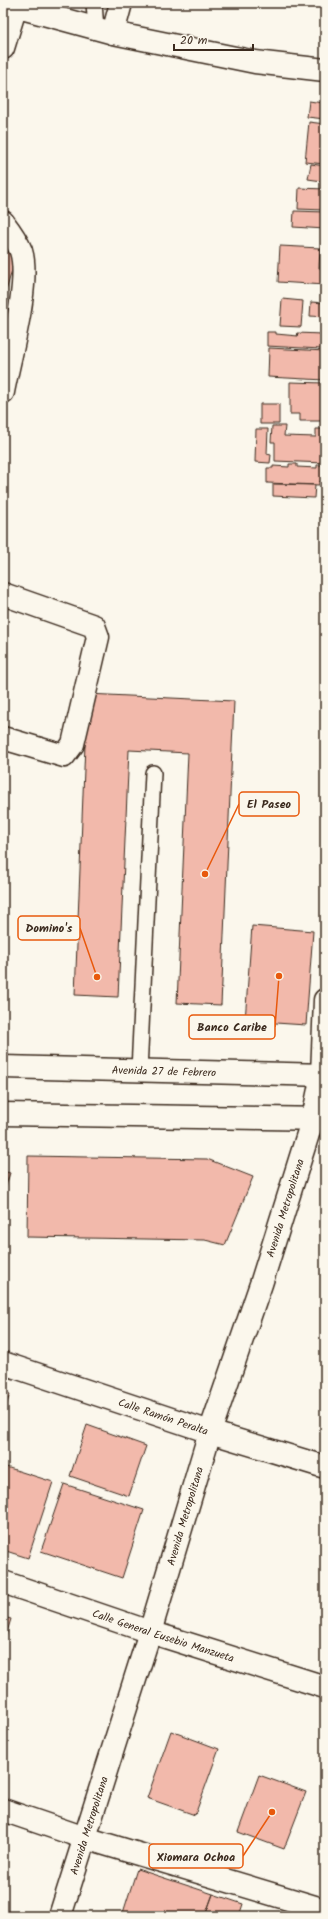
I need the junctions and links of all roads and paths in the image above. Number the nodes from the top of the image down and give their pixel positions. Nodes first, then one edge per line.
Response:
1 (94, 3) edge
2 (121, 3) edge
3 (10, 5) edge
4 (104, 31) junction
5 (3, 48) edge
6 (325, 70) edge
7 (3, 222) edge
8 (3, 392) edge
9 (3, 594) edge
10 (3, 738) edge
11 (153, 773) dead end
12 (325, 1000) edge
13 (3, 1067) edge
14 (138, 1072) junction
15 (323, 1075) edge
16 (3, 1114) edge
17 (319, 1118) edge
18 (3, 1363) edge
19 (210, 1432) junction
20 (325, 1467) edge
21 (3, 1582) edge
22 (150, 1632) junction
23 (325, 1687) edge
24 (3, 1810) edge
25 (86, 1838) junction
26 (325, 1910) edge
27 (60, 1916) edge

1 - 4 lane
2 - 4 main road
3 - 4 main road
3 - 5 main road
4 - 6 main road
7 - 8 main road
9 - 10 main road
11 - 14 lane
12 - 15 main road, Avenida Metropolitana
13 - 14 main road, Avenida 27 de Febrero
14 - 15 main road, Avenida 27 de Febrero
15 - 17 main road, Avenida Metropolitana
16 - 17 main road
17 - 19 main road, Avenida Metropolitana
18 - 19 main road, Calle Ramón Peralta
19 - 20 main road, Calle Ramón Peralta
19 - 22 main road, Avenida Metropolitana
21 - 22 main road, Calle General Eusebio Manzueta
22 - 23 main road, Calle General Eusebio Manzueta
22 - 25 main road, Avenida Metropolitana
24 - 25 main road
25 - 26 main road
25 - 27 main road, Avenida Metropolitana

